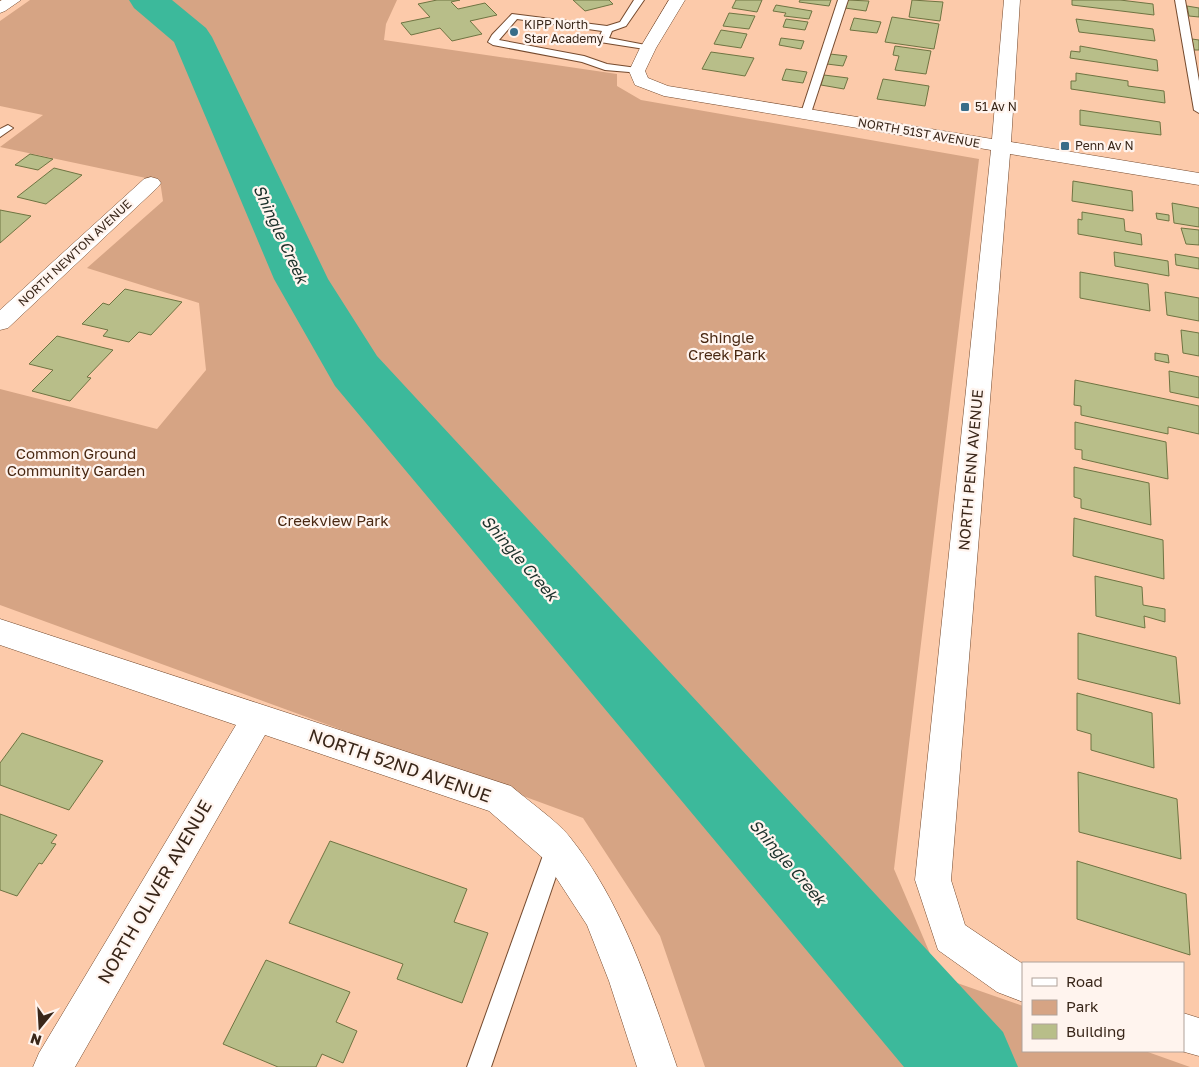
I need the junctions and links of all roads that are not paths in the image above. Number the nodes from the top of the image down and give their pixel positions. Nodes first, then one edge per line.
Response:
1 (13, 0) edge
2 (640, 0) edge
3 (677, 0) edge
4 (843, 0) edge
5 (1012, 0) edge
6 (1180, 0) edge
7 (0, 8) edge
8 (608, 29) junction
9 (648, 48) junction
10 (594, 49) junction
11 (639, 76) junction
12 (1199, 110) edge
13 (806, 113) junction
14 (1001, 147) junction
15 (1199, 179) edge
16 (151, 183) dead end
17 (0, 323) edge
18 (0, 632) edge
19 (258, 718) junction
20 (556, 847) junction
21 (1022, 983) edge
22 (1184, 1032) edge
23 (1199, 1037) edge
24 (53, 1067) edge
25 (479, 1067) edge
26 (658, 1067) edge

1 - 7 street
2 - 8 lane
3 - 9 street
4 - 13 lane
5 - 14 street, NORTH PENN AVENUE
6 - 12 lane
8 - 10 lane
8 - 10 lane
9 - 10 lane
9 - 11 street
10 - 11 lane
11 - 13 street, NORTH 51ST AVENUE
13 - 14 street, NORTH 51ST AVENUE
14 - 15 street, NORTH 51ST AVENUE
14 - 21 street, NORTH PENN AVENUE
16 - 17 street, NORTH NEWTON AVENUE
18 - 19 street, NORTH 52ND AVENUE
19 - 20 street, NORTH 52ND AVENUE
19 - 24 street, NORTH OLIVER AVENUE
20 - 25 lane
20 - 26 street, NORTH 52ND AVENUE
22 - 23 street

